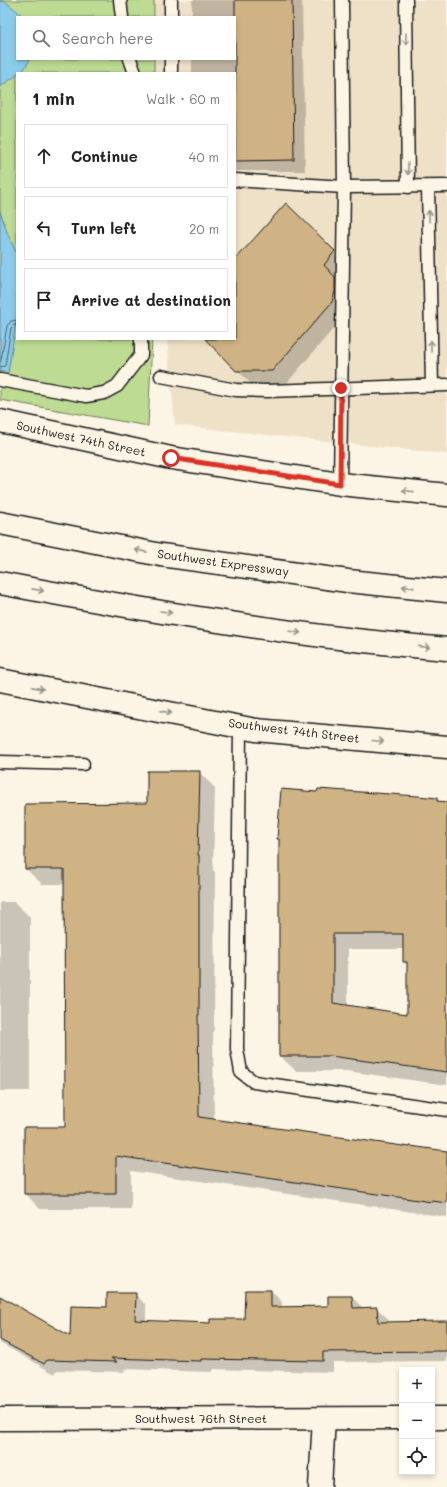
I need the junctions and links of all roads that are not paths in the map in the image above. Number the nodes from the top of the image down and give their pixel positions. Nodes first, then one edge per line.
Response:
1 (120, 0) edge
2 (171, 0) edge
3 (342, 0) edge
4 (406, 0) edge
5 (122, 16) edge
6 (171, 16) edge
7 (130, 60) edge
8 (171, 60) edge
9 (135, 72) edge
10 (171, 72) edge
11 (236, 180) edge
12 (447, 186) edge
13 (344, 187) junction
14 (408, 187) junction
15 (428, 187) junction
16 (141, 340) edge
17 (161, 376) dead end
18 (0, 380) edge
19 (432, 385) junction
20 (447, 385) edge
21 (341, 388) junction
22 (0, 421) edge
23 (340, 484) junction
24 (447, 495) edge
25 (0, 523) edge
26 (0, 583) edge
27 (447, 591) edge
28 (447, 649) edge
29 (0, 680) edge
30 (240, 727) junction
31 (447, 747) edge
32 (0, 762) edge
33 (83, 764) dead end
34 (447, 1110) edge
35 (399, 1418) edge
36 (435, 1418) edge
37 (447, 1418) edge
38 (0, 1419) edge
39 (324, 1419) junction
40 (320, 1487) edge

1 - 5 lane
2 - 6 lane
3 - 13 lane
4 -> 14 lane
7 - 9 lane
8 - 10 lane
11 - 13 lane
12 - 15 lane
13 - 14 lane
13 - 21 lane
14 - 15 lane
19 -> 15 lane
16 - 18 lane
17 - 21 lane
19 - 20 lane
19 - 21 lane
21 - 23 lane
22 - 23 main road, Southwest 74th Street
24 -> 23 main road, Southwest 74th Street
27 -> 25 main road, Southwest Expressway
26 -> 28 main road
29 -> 30 main road, Southwest 74th Street
30 -> 31 main road, Southwest 74th Street
30 - 34 lane
32 - 33 lane
35 - 39 main road, Southwest 76th Street
36 - 37 main road
38 - 39 main road, Southwest 76th Street
39 - 40 main road

